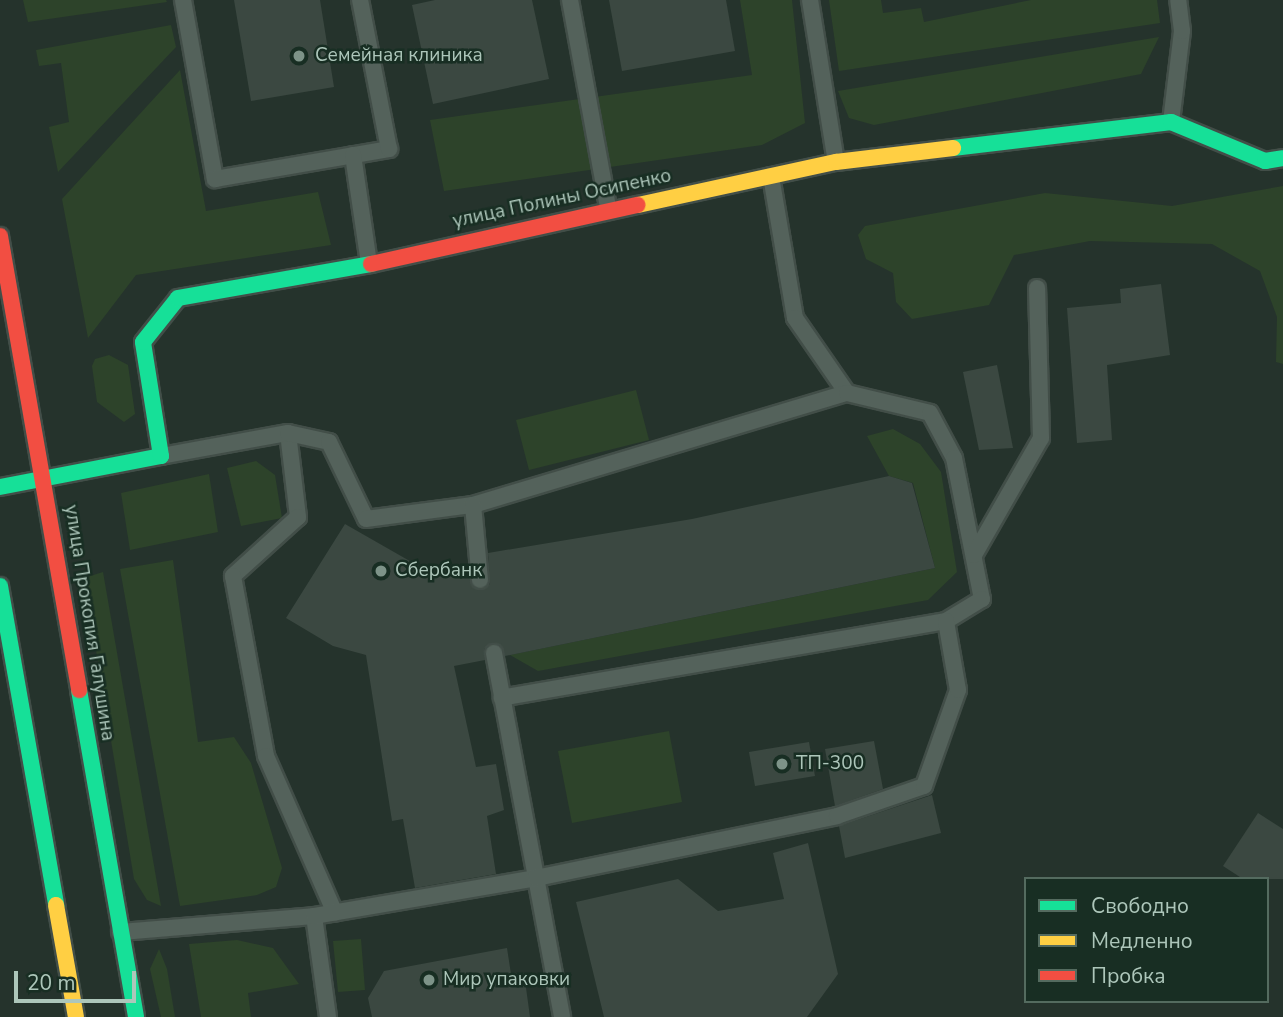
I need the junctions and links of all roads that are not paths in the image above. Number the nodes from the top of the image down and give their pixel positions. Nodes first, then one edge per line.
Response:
1 (183, 0) edge
2 (360, 0) edge
3 (570, 0) edge
4 (810, 0) edge
5 (1178, 0) edge
6 (1171, 122) junction
7 (353, 155) junction
8 (1283, 158) edge
9 (836, 162) junction
10 (771, 176) junction
11 (608, 208) junction
12 (0, 236) edge
13 (369, 264) junction
14 (1037, 288) dead end
15 (847, 393) junction
16 (288, 433) junction
17 (161, 456) junction
18 (45, 480) junction
19 (0, 487) edge
20 (473, 505) junction
21 (974, 555) junction
22 (480, 580) dead end
23 (0, 586) edge
24 (946, 621) junction
25 (494, 653) dead end
26 (502, 698) junction
27 (536, 878) junction
28 (335, 913) junction
29 (314, 916) junction
30 (120, 933) junction
31 (76, 1017) edge
32 (136, 1017) edge
33 (328, 1017) edge
34 (562, 1017) edge

1 - 7 lane
2 - 7 lane
3 - 11 lane
4 - 9 lane
5 - 6 lane
6 - 8 street, улица Полины Осипенко
6 - 9 street, улица Полины Осипенко
7 - 13 lane
9 - 10 street, улица Полины Осипенко
10 - 11 street, улица Полины Осипенко
10 - 15 lane
11 - 13 street, улица Полины Осипенко
12 - 18 street, улица Прокопия Галушина
13 - 17 street, улица Полины Осипенко
14 - 21 lane
15 - 20 lane
15 - 21 lane
16 - 17 lane
16 - 20 lane
16 - 28 lane
17 - 18 street
18 - 19 street
18 - 30 street, улица Прокопия Галушина
20 - 22 lane
21 - 24 lane
23 - 31 street
24 - 26 lane
24 - 27 lane
25 - 26 lane
26 - 27 lane
27 - 28 lane
27 - 34 lane
28 - 29 lane
29 - 30 lane
29 - 33 lane
30 - 32 street, улица Прокопия Галушина

